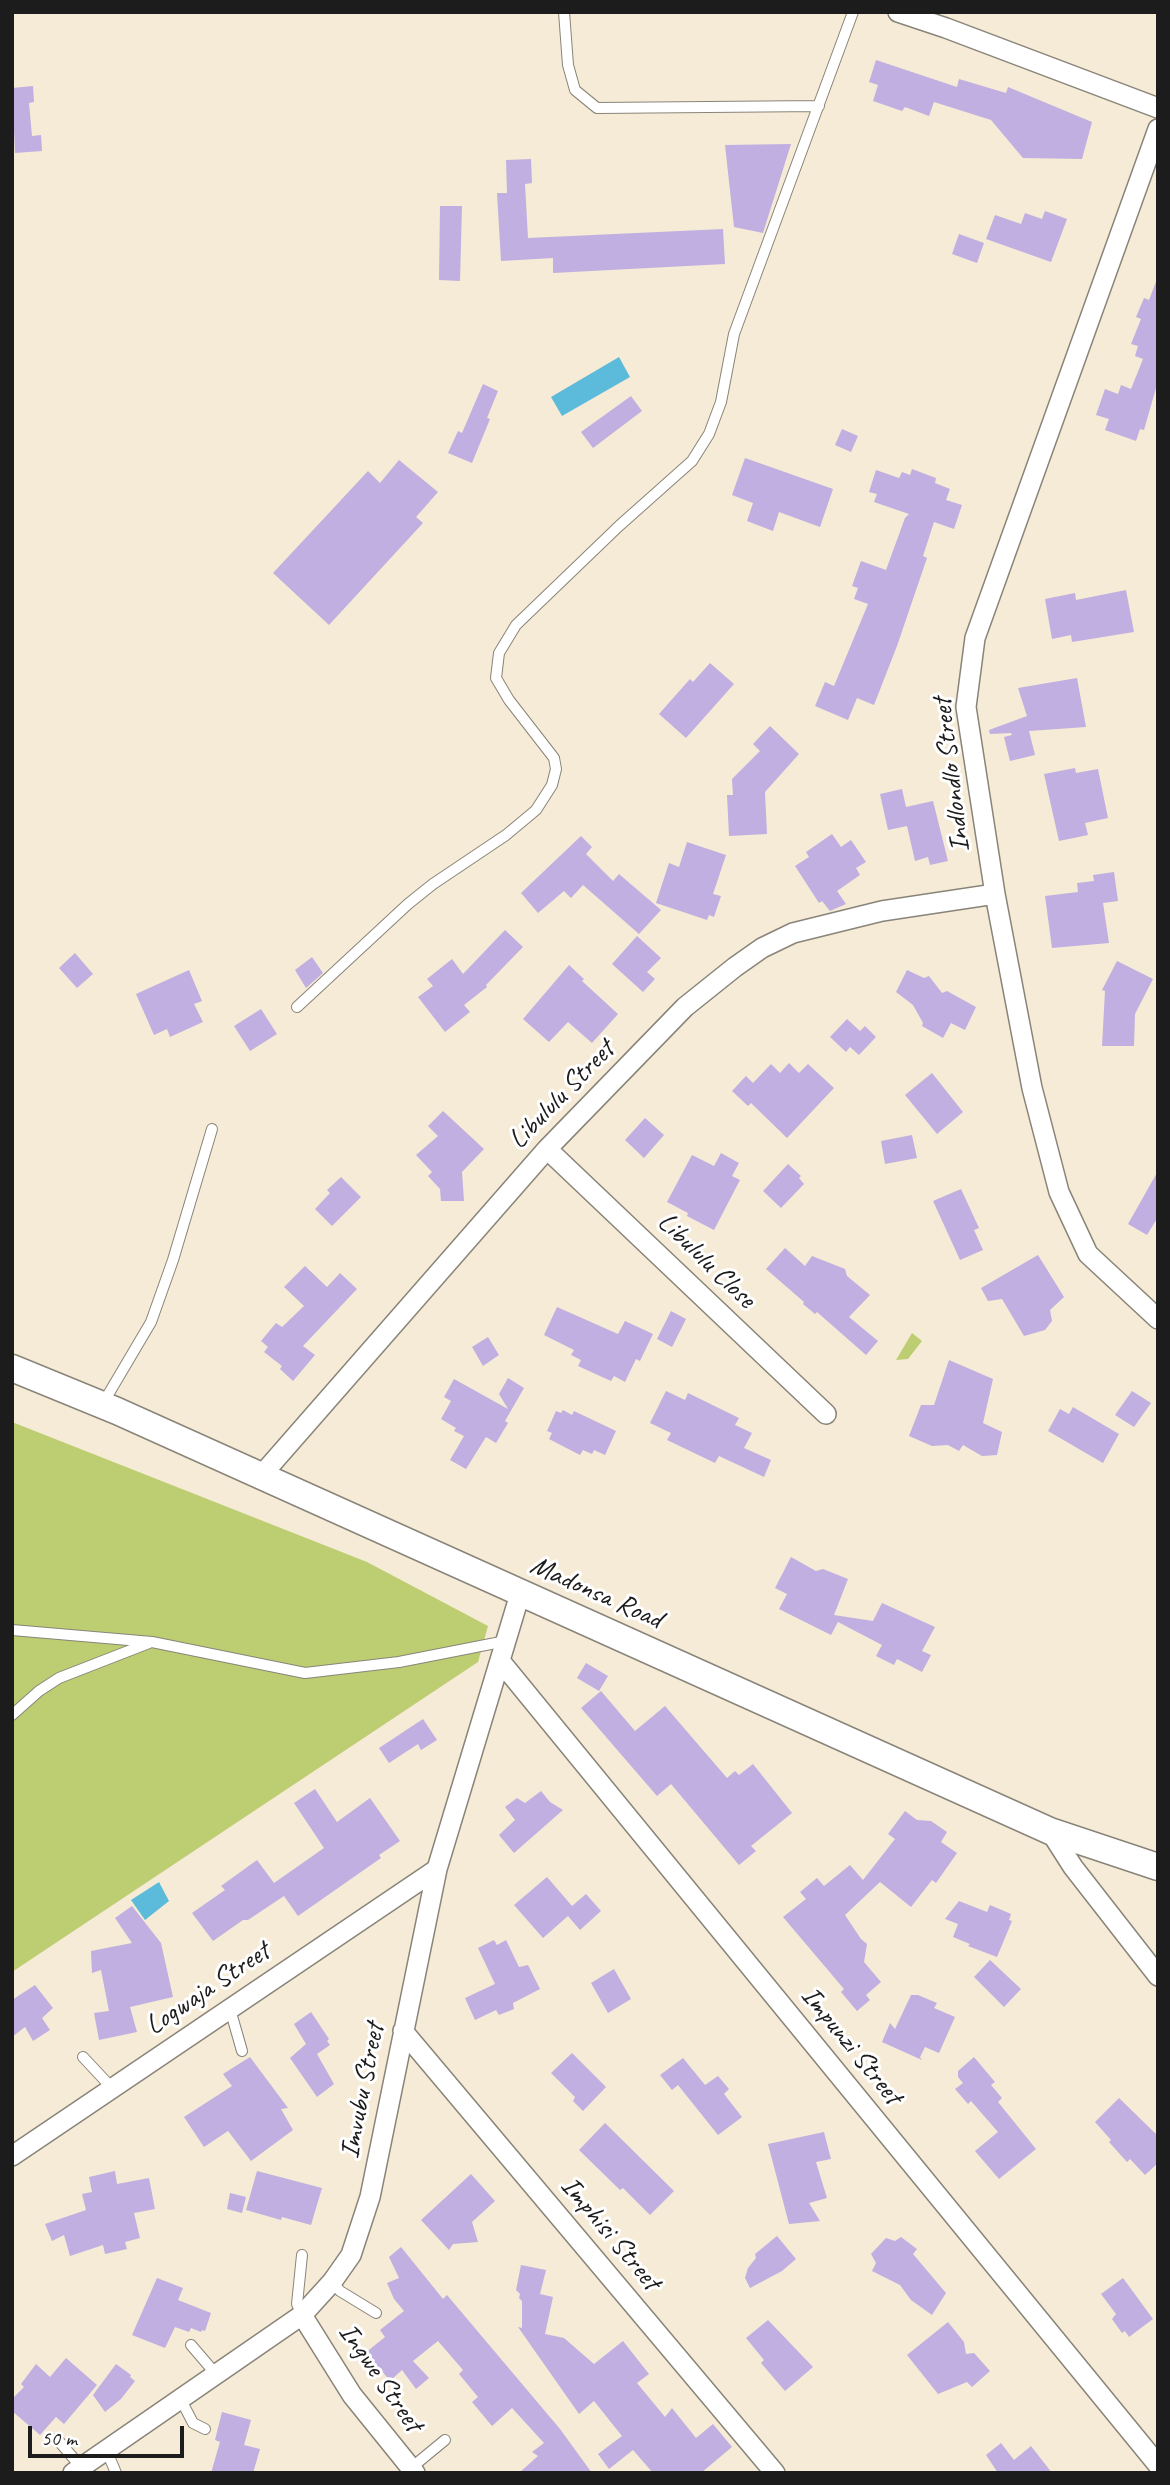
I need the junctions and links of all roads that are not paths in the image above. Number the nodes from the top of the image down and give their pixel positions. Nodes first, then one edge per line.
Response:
1 (564, 12) edge
2 (853, 12) edge
3 (898, 12) edge
4 (819, 106) junction
5 (1158, 108) edge
6 (1158, 130) edge
7 (995, 894) junction
8 (297, 1007) dead end
9 (212, 1129) dead end
10 (547, 1149) junction
11 (1158, 1319) edge
12 (12, 1368) edge
13 (102, 1405) junction
14 (827, 1414) dead end
15 (260, 1477) junction
16 (520, 1594) junction
17 (12, 1630) edge
18 (507, 1640) junction
19 (152, 1642) junction
20 (501, 1662) junction
21 (12, 1715) edge
22 (1050, 1831) junction
23 (1158, 1867) edge
24 (436, 1868) junction
25 (1158, 1976) edge
26 (229, 2008) junction
27 (403, 2031) junction
28 (242, 2051) dead end
29 (83, 2056) dead end
30 (112, 2088) junction
31 (12, 2156) edge
32 (302, 2255) dead end
33 (332, 2282) junction
34 (376, 2313) dead end
35 (302, 2315) junction
36 (191, 2345) dead end
37 (215, 2374) junction
38 (180, 2398) junction
39 (205, 2429) dead end
40 (57, 2439) dead end
41 (445, 2440) dead end
42 (106, 2448) junction
43 (1158, 2465) edge
44 (77, 2470) edge
45 (413, 2470) edge
46 (116, 2473) edge
47 (775, 2473) edge

1 - 4 lane
2 - 4 lane
3 - 5 street
4 - 8 lane
6 - 7 street, Indlondlo Street
7 - 10 street, Libululu Street
7 - 11 street, Indlondlo Street
9 - 13 lane
10 - 14 street, Libululu Close
10 - 15 street, Libululu Street
12 - 13 street, Madonsa Road
13 - 15 street, Madonsa Road
15 - 16 street, Madonsa Road
16 - 18 street, Imvubu Street
16 - 22 street, Madonsa Road
17 - 19 lane
18 - 19 lane
18 - 20 street, Imvubu Street
19 - 21 lane
20 - 24 street, Imvubu Street
20 - 43 street, Impunzi Street
22 - 23 street, Madonsa Road
22 - 25 street
24 - 26 street, Logwaja Street
24 - 27 street, Imvubu Street
26 - 28 lane
26 - 30 street, Logwaja Street
27 - 33 street, Imvubu Street
27 - 47 street, Imphisi Street
29 - 30 lane
30 - 31 street, Logwaja Street
32 - 35 lane
33 - 34 lane
33 - 35 street, Imvubu Street
35 - 37 street, Imvubu Street
35 - 45 street, Ingwe Street
36 - 37 lane
37 - 38 street, Imvubu Street
38 - 39 lane
38 - 42 street, Imvubu Street
40 - 44 lane
41 - 45 lane
42 - 44 street, Imvubu Street
42 - 46 lane

